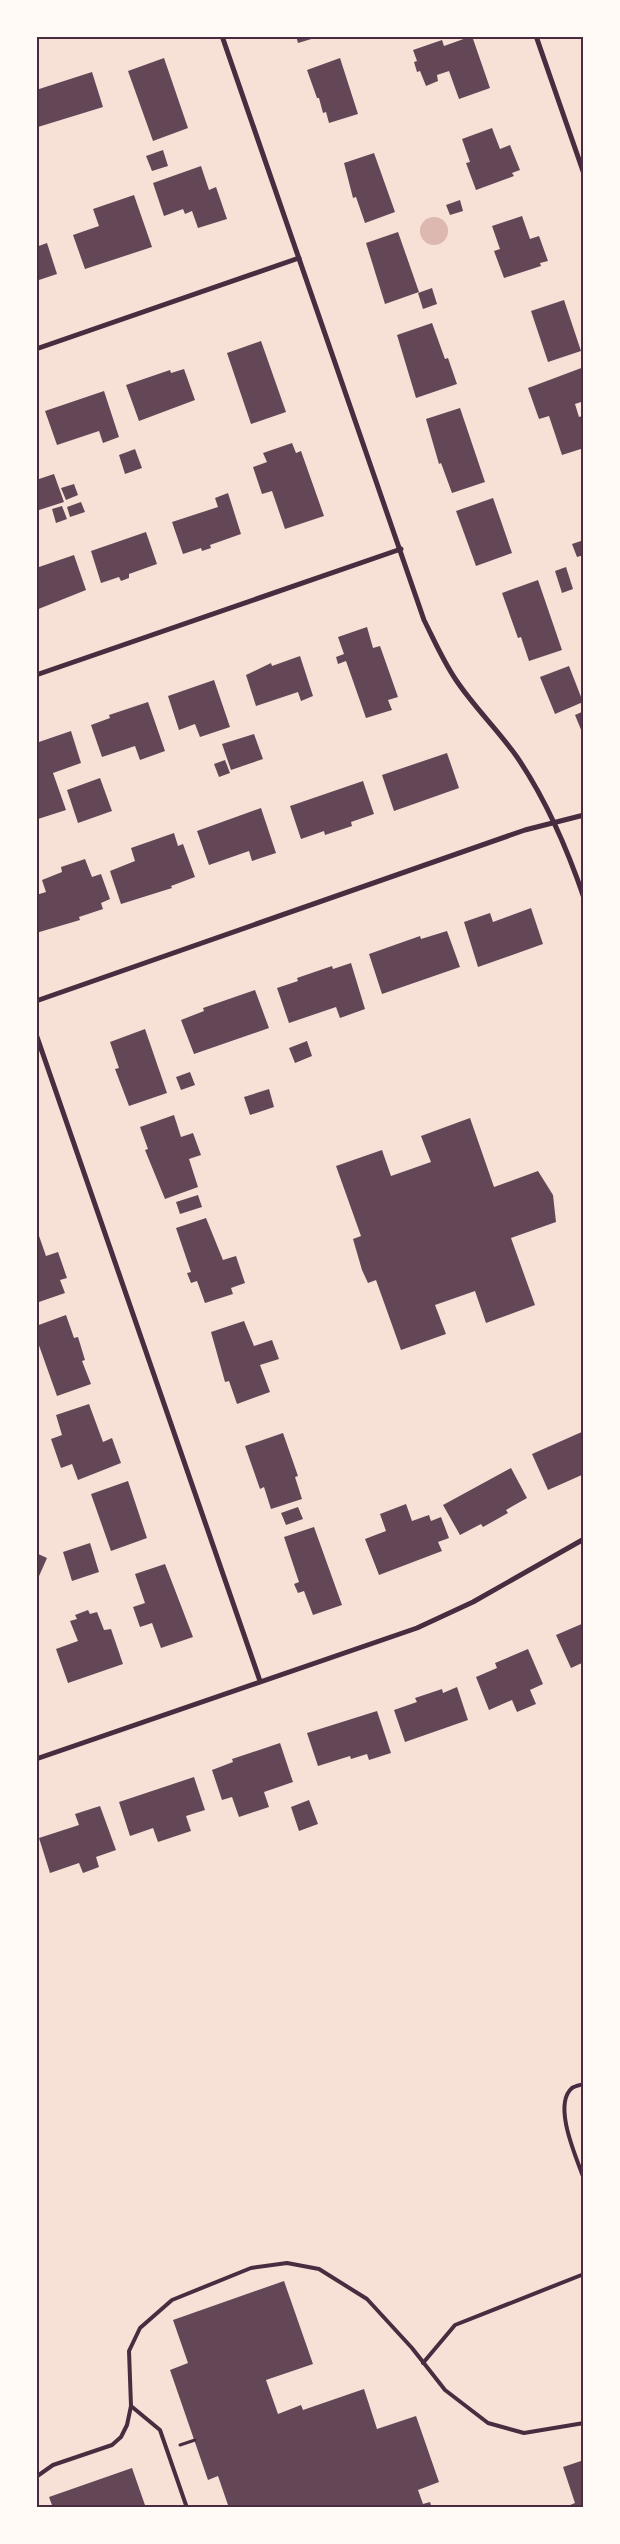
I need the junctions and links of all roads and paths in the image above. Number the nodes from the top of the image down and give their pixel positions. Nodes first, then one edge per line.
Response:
1 (222, 36) edge
2 (536, 36) edge
3 (584, 174) edge
4 (299, 258) junction
5 (36, 349) edge
6 (401, 549) junction
7 (36, 675) edge
8 (584, 815) edge
9 (555, 823) junction
10 (584, 898) edge
11 (36, 1001) edge
12 (36, 1034) edge
13 (584, 1539) edge
14 (260, 1681) junction
15 (36, 1759) edge
16 (584, 2084) edge
17 (584, 2179) edge
18 (584, 2274) edge
19 (423, 2363) junction
20 (131, 2406) junction
21 (584, 2423) edge
22 (195, 2440) dead end
23 (178, 2446) dead end
24 (36, 2477) edge
25 (187, 2508) edge

1 - 4 street
2 - 3 street
4 - 5 street
4 - 6 street
6 - 7 street
6 - 9 street
8 - 9 street
9 - 10 street
9 - 11 street
12 - 14 street
13 - 14 street
14 - 15 street
16 - 17 lane
18 - 19 lane
19 - 20 lane
19 - 21 lane
20 - 24 lane
20 - 25 lane
22 - 23 path

